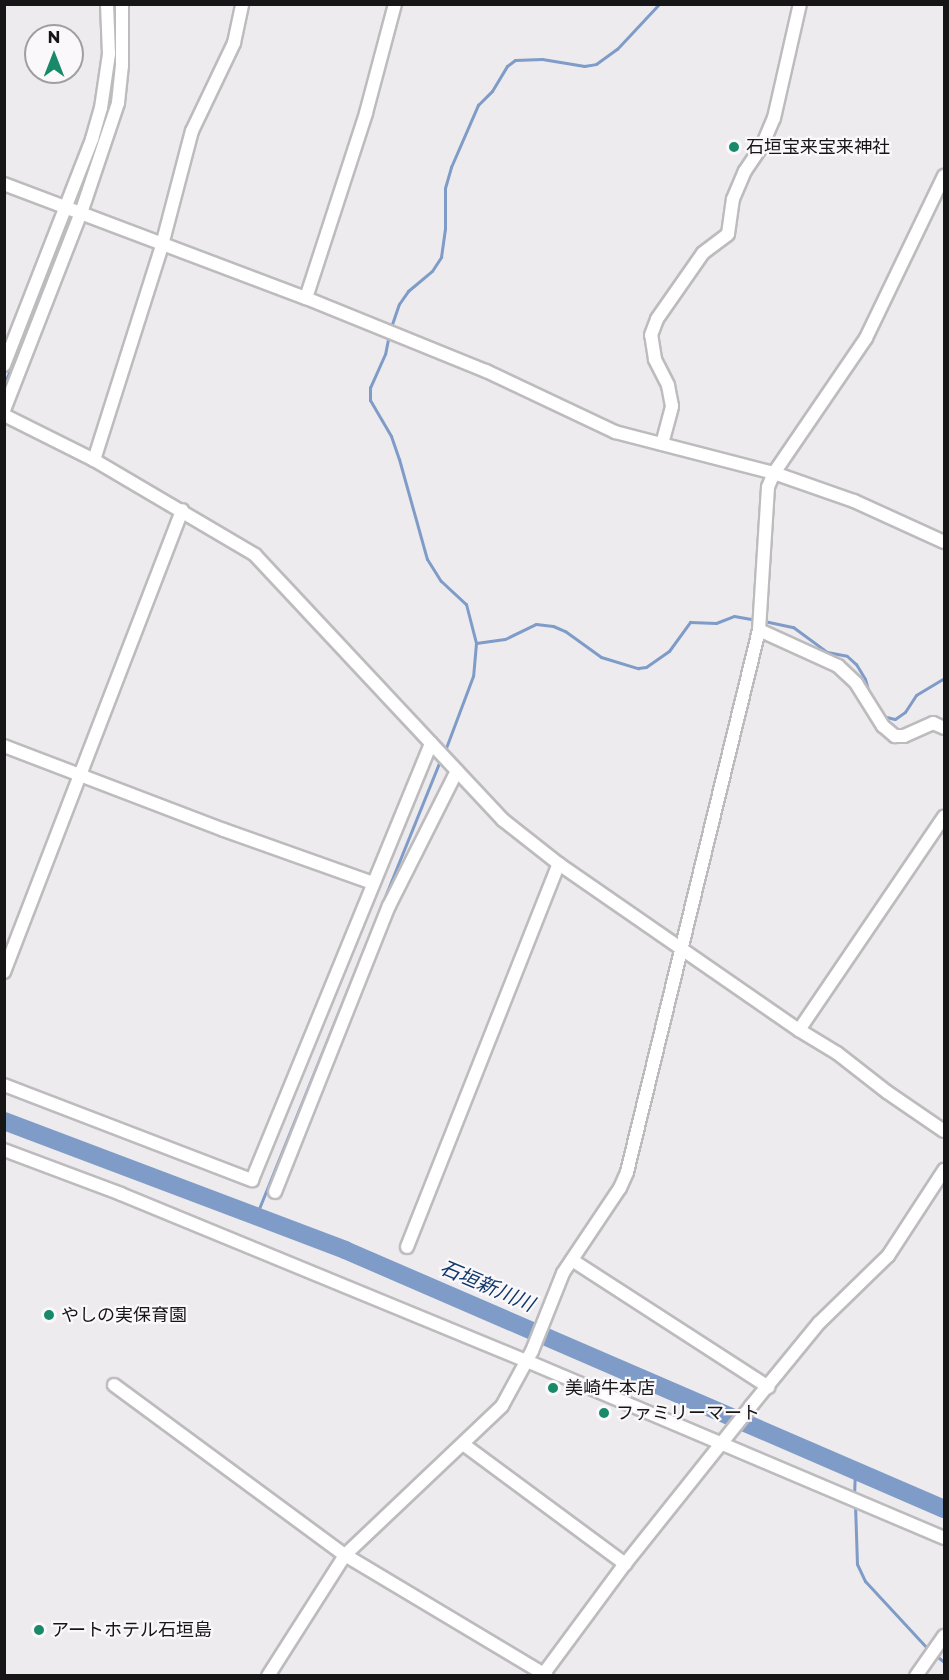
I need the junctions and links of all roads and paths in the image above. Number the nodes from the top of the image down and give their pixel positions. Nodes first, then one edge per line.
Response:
1 (107, 4) edge
2 (122, 4) edge
3 (242, 4) edge
4 (395, 4) edge
5 (800, 4) edge
6 (945, 176) edge
7 (4, 184) edge
8 (67, 207) junction
9 (81, 213) junction
10 (162, 244) junction
11 (306, 298) junction
12 (4, 365) edge
13 (4, 410) edge
14 (4, 415) edge
15 (662, 444) junction
16 (94, 460) junction
17 (774, 473) junction
18 (182, 510) junction
19 (945, 542) edge
20 (759, 630) junction
21 (945, 728) edge
22 (431, 743) junction
23 (4, 746) edge
24 (457, 771) junction
25 (81, 774) junction
26 (945, 817) edge
27 (559, 864) junction
28 (373, 883) junction
29 (682, 948) junction
30 (4, 972) edge
31 (799, 1030) junction
32 (4, 1085) edge
33 (945, 1131) edge
34 (4, 1150) edge
35 (945, 1170) edge
36 (275, 1192) dead end
37 (406, 1248) dead end
38 (572, 1260) junction
39 (529, 1356) junction
40 (114, 1385) dead end
41 (768, 1387) junction
42 (725, 1439) junction
43 (463, 1444) junction
44 (945, 1538) edge
45 (345, 1555) junction
46 (625, 1564) junction
47 (945, 1636) edge
48 (544, 1675) edge
49 (268, 1676) edge
50 (916, 1676) edge

1 - 8 street
2 - 9 street
3 - 10 street
4 - 11 street
5 - 15 street
6 - 17 street
7 - 8 street
8 - 9 street
8 - 12 street
9 - 10 street
9 - 13 street
10 - 11 street
10 - 16 street
11 - 15 street
14 - 16 street
15 - 17 street
16 - 18 street
17 - 19 street
17 - 20 street
18 - 22 street
18 - 25 street
20 - 21 street
20 - 29 street
22 - 24 street
22 - 28 street
23 - 25 street
24 - 27 street
24 - 36 street
25 - 28 street
25 - 30 street
26 - 31 street
27 - 29 street
27 - 37 street
28 - 32 street
29 - 31 street
29 - 38 street
31 - 33 street
34 - 39 street
35 - 41 street
38 - 39 street
38 - 41 street
39 - 42 street
39 - 43 street
40 - 45 street
41 - 42 street
42 - 44 street
42 - 46 street
43 - 45 street
43 - 46 street
45 - 48 street
45 - 49 street
46 - 48 street
47 - 50 street

